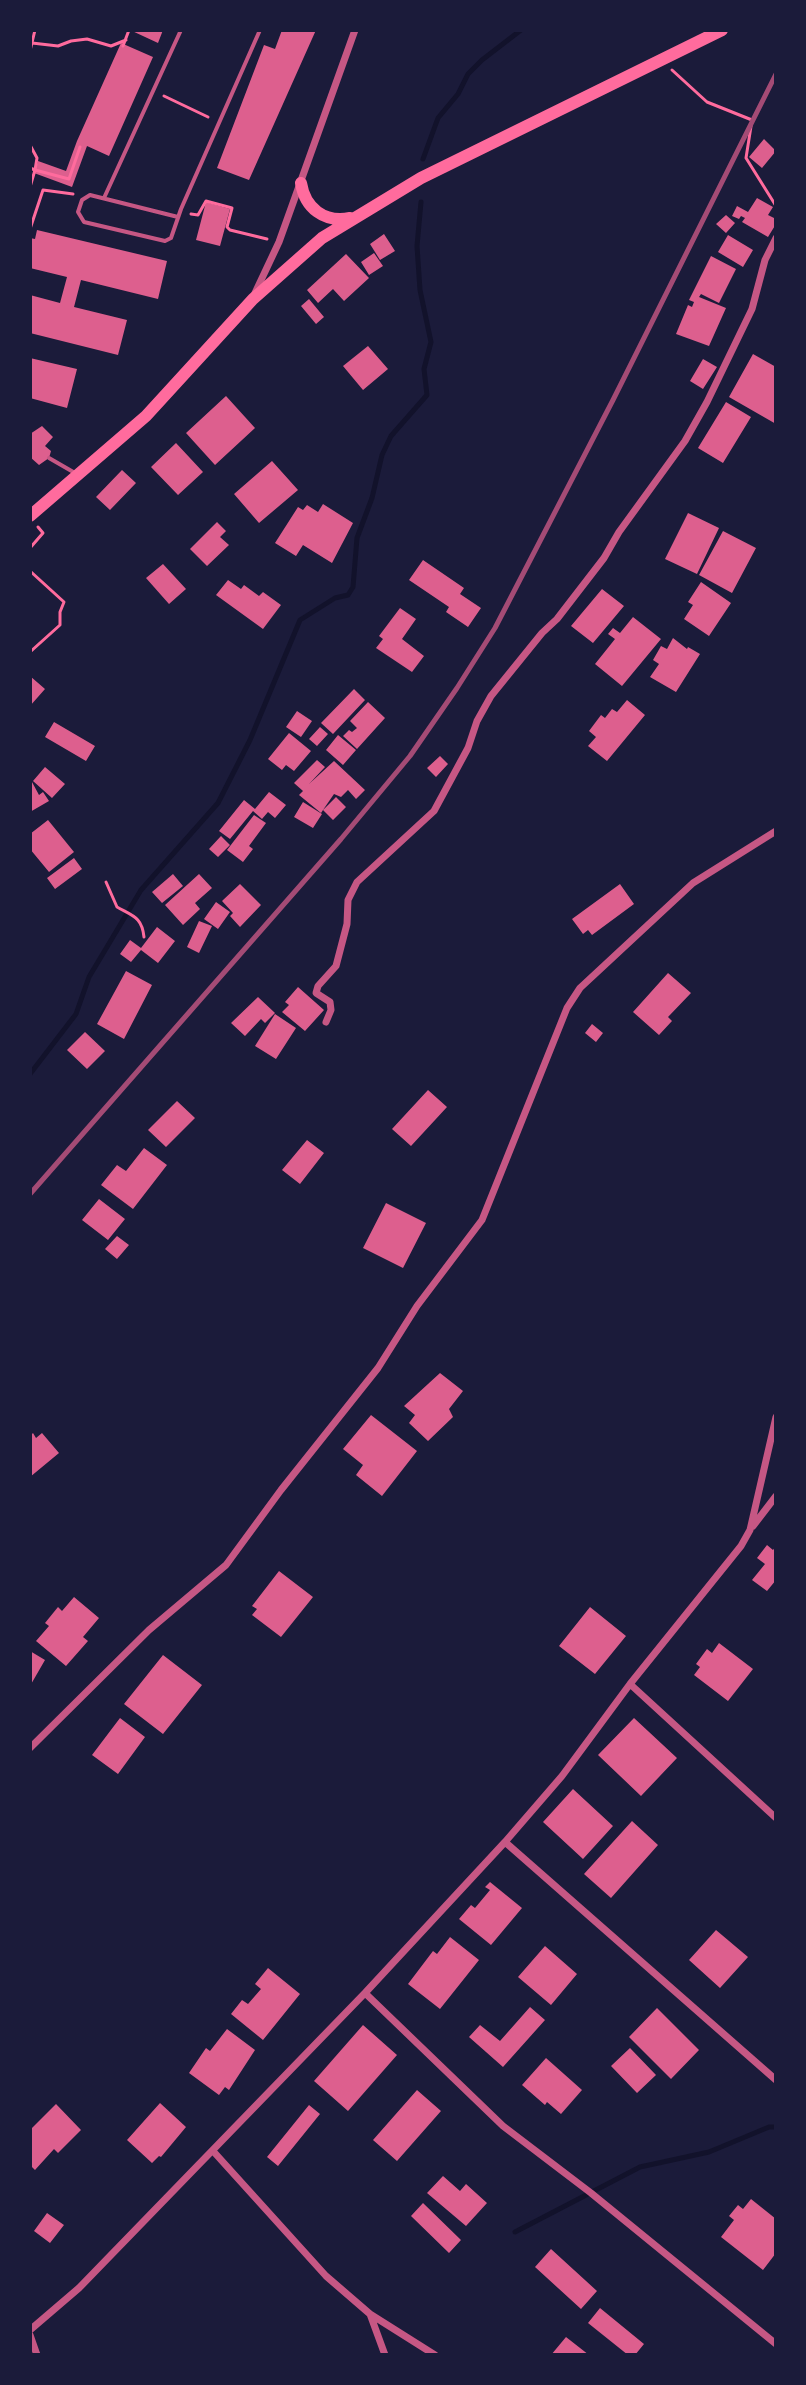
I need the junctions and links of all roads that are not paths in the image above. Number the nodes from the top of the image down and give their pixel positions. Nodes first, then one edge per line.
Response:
1 (181, 30) edge
2 (355, 30) edge
3 (722, 30) edge
4 (258, 31) edge
5 (301, 183) junction
6 (104, 198) junction
7 (178, 217) junction
8 (352, 218) junction
9 (776, 238) edge
10 (253, 299) junction
11 (49, 458) dead end
12 (78, 474) junction
13 (30, 516) edge
14 (776, 831) edge
15 (326, 1022) dead end
16 (776, 1417) edge
17 (776, 1496) edge
18 (750, 1530) junction
19 (630, 1684) junction
20 (30, 1748) edge
21 (776, 1818) edge
22 (505, 1842) junction
23 (365, 1993) junction
24 (776, 2080) edge
25 (213, 2151) junction
26 (370, 2314) junction
27 (30, 2332) edge
28 (776, 2344) edge
29 (37, 2355) edge
30 (385, 2355) edge
31 (435, 2355) edge

1 - 6 lane
2 - 5 street
3 - 8 main road
4 - 7 lane
5 - 8 main road
5 - 10 street
6 - 7 lane
6 - 7 lane
8 - 10 main road
9 - 15 street
10 - 12 main road
11 - 12 lane
12 - 13 main road
14 - 20 street
16 - 18 street
17 - 18 street
18 - 19 street
19 - 21 street
19 - 22 street
22 - 23 street
22 - 24 street
23 - 25 street
23 - 28 street
25 - 26 street
25 - 27 street
26 - 30 street
26 - 31 street
27 - 29 street

